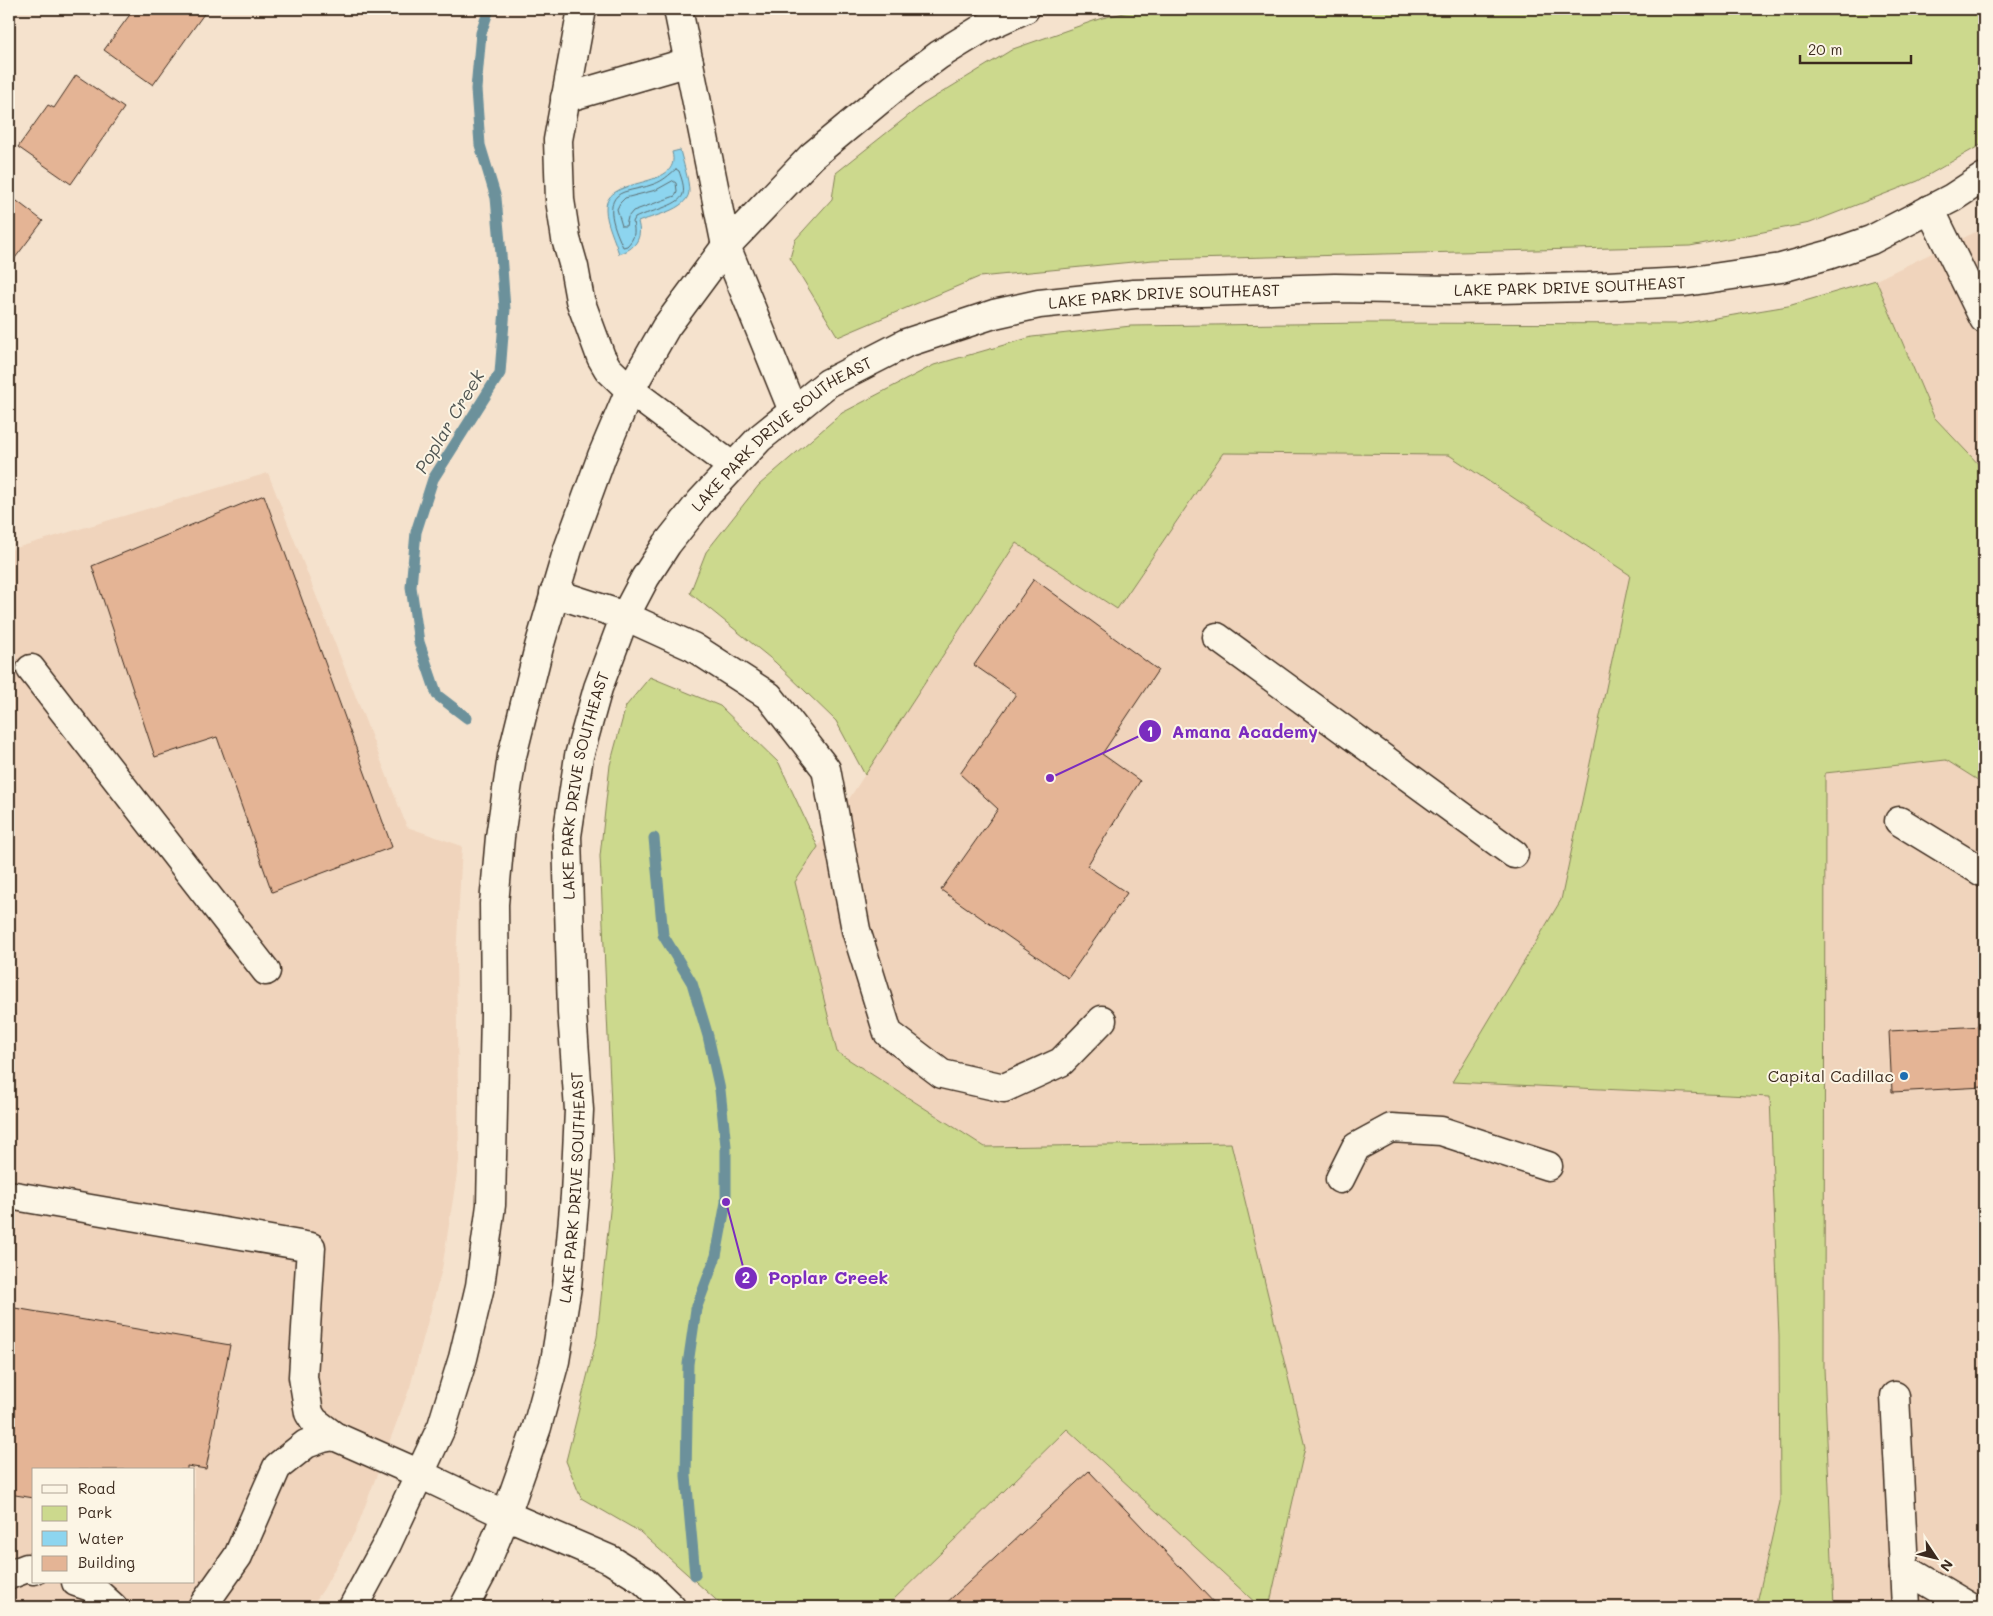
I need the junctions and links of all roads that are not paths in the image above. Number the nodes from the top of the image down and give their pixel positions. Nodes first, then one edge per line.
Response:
1 (582, 9) edge
2 (678, 9) edge
3 (1025, 9) edge
4 (689, 62) junction
5 (565, 98) junction
6 (1984, 177) edge
7 (1930, 210) junction
8 (726, 246) junction
9 (1984, 319) edge
10 (630, 390) junction
11 (793, 411) junction
12 (733, 467) junction
13 (554, 593) junction
14 (624, 616) junction
15 (1217, 637) dead end
16 (31, 669) dead end
17 (1899, 821) dead end
18 (1514, 854) dead end
19 (1984, 873) edge
20 (266, 971) dead end
21 (1102, 1020) dead end
22 (1548, 1166) dead end
23 (1340, 1179) dead end
24 (9, 1195) edge
25 (1896, 1396) dead end
26 (334, 1436) junction
27 (420, 1474) junction
28 (506, 1515) junction
29 (1904, 1568) junction
30 (32, 1569) edge
31 (9, 1575) edge
32 (82, 1584) edge
33 (113, 1607) edge
34 (202, 1607) edge
35 (353, 1607) edge
36 (464, 1607) edge
37 (671, 1607) edge
38 (1906, 1607) edge
39 (1970, 1607) edge

1 - 5 street
2 - 4 street
3 - 8 street
4 - 5 street
4 - 8 street
5 - 10 street
6 - 7 street, LAKE PARK DRIVE SOUTHEAST
7 - 9 street
7 - 11 street, LAKE PARK DRIVE SOUTHEAST
8 - 10 street
8 - 11 street
10 - 12 street
10 - 13 street
11 - 12 street, LAKE PARK DRIVE SOUTHEAST
12 - 14 street, LAKE PARK DRIVE SOUTHEAST
13 - 14 street
13 - 27 street
14 - 21 street
14 - 28 street, LAKE PARK DRIVE SOUTHEAST
15 - 18 street
16 - 20 street
17 - 19 street
22 - 23 street
24 - 26 street
25 - 29 street
26 - 27 street
26 - 34 street
27 - 28 street
27 - 35 street
28 - 36 street, LAKE PARK DRIVE SOUTHEAST
28 - 37 street
29 - 38 street
29 - 39 street
30 - 31 street
32 - 33 street

